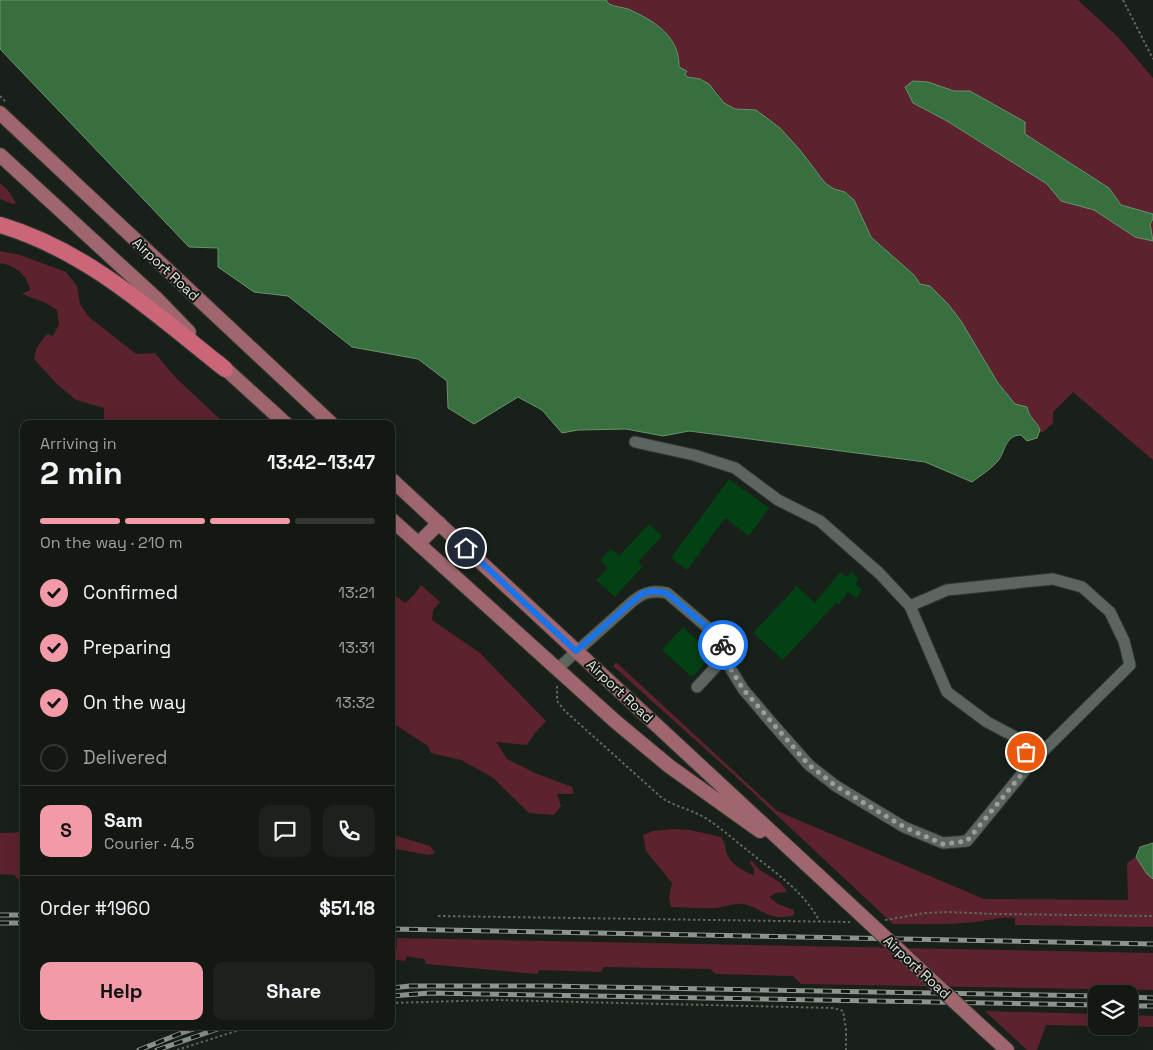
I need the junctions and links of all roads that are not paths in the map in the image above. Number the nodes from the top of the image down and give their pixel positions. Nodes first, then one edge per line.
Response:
1 (0, 113) edge
2 (0, 155) edge
3 (0, 225) edge
4 (225, 368) junction
5 (282, 420) edge
6 (328, 420) edge
7 (635, 442) dead end
8 (395, 482) edge
9 (395, 523) edge
10 (439, 523) junction
11 (418, 543) junction
12 (910, 606) junction
13 (576, 651) junction
14 (724, 658) junction
15 (557, 669) junction
16 (697, 688) dead end
17 (1030, 764) junction
18 (805, 863) junction
19 (1007, 1050) edge

1 - 6 main road, Airport Road
2 - 4 main road, Airport Road
3 - 4 highway
4 - 5 main road, Airport Road
7 - 12 lane
8 - 10 main road, Airport Road
9 - 11 main road, Airport Road
10 - 11 main road
10 - 13 main road, Airport Road
11 - 15 main road, Airport Road
12 - 17 lane
12 - 17 lane
13 - 14 lane
13 - 15 lane
13 - 18 main road, Airport Road
14 - 16 lane
14 - 17 lane
15 - 18 main road, Airport Road
18 - 19 main road, Airport Road, bridge

